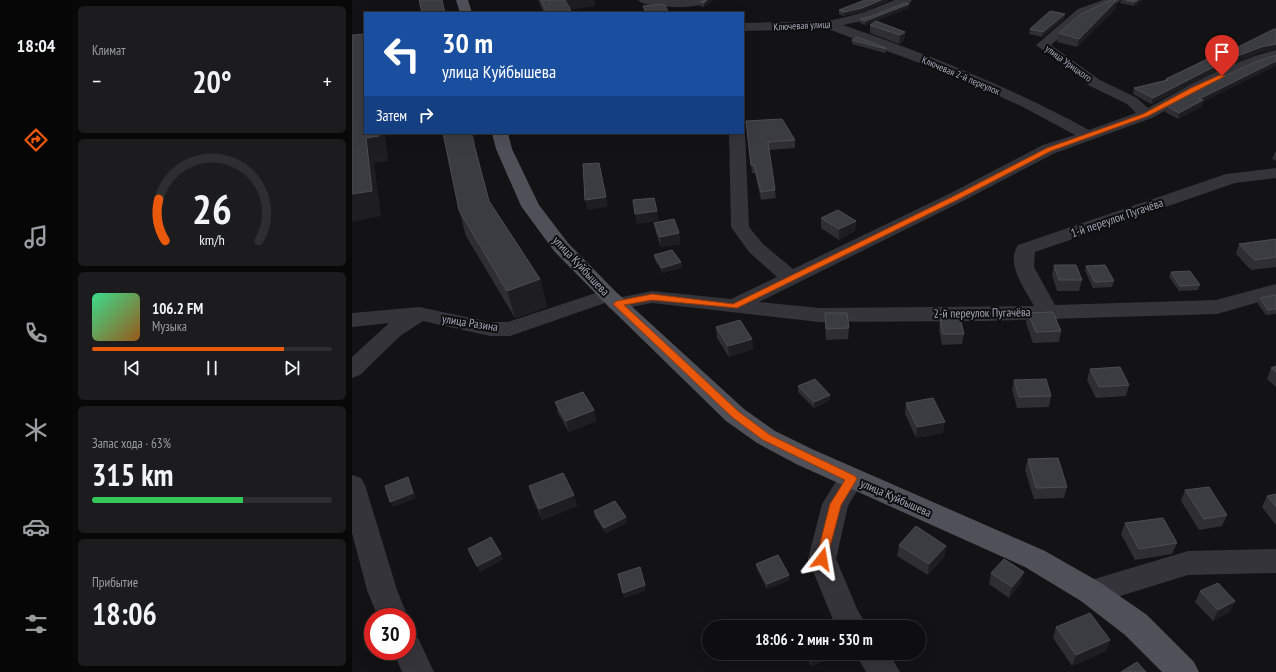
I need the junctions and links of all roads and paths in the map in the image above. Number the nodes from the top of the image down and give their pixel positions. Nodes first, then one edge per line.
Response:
1 (462, 0) edge
2 (644, 0) edge
3 (705, 0) edge
4 (906, 0) edge
5 (1114, 0) edge
6 (466, 12) edge
7 (829, 25) junction
8 (744, 27) edge
9 (1276, 54) edge
10 (1146, 115) junction
11 (500, 134) edge
12 (737, 134) edge
13 (1089, 136) junction
14 (1276, 173) edge
15 (791, 278) junction
16 (1276, 290) edge
17 (612, 299) junction
18 (734, 306) junction
19 (1048, 312) junction
20 (419, 314) junction
21 (352, 320) edge
22 (352, 370) edge
23 (851, 479) junction
24 (352, 485) edge
25 (1276, 562) edge
26 (1091, 592) junction
27 (390, 608) edge
28 (848, 620) edge
29 (412, 660) edge
30 (876, 660) edge
31 (418, 672) edge
32 (884, 672) edge
33 (1183, 672) edge

1 - 6 main road
2 - 3 street
4 - 7 street, Ключевая улица
5 - 10 street, улица Урицкого
7 - 8 street, Ключевая улица
7 - 13 street, Ключевая 2-й переулок
9 - 10 street
10 - 13 street
11 - 17 main road, улица Куйбышева
12 - 15 street
13 - 15 street
14 - 19 street, 1-й переулок Пугачёва
15 - 18 street
16 - 19 street, 2-й переулок Пугачёва
17 - 18 street, улица Разина
17 - 20 street, улица Разина
17 - 23 main road, улица Куйбышева
18 - 19 street, 2-й переулок Пугачёва
20 - 21 street, улица Разина
20 - 22 street
23 - 26 main road, улица Куйбышева
23 - 28 street
24 - 27 street
25 - 26 street
26 - 33 main road, улица Куйбышева
29 - 31 street
30 - 32 street

